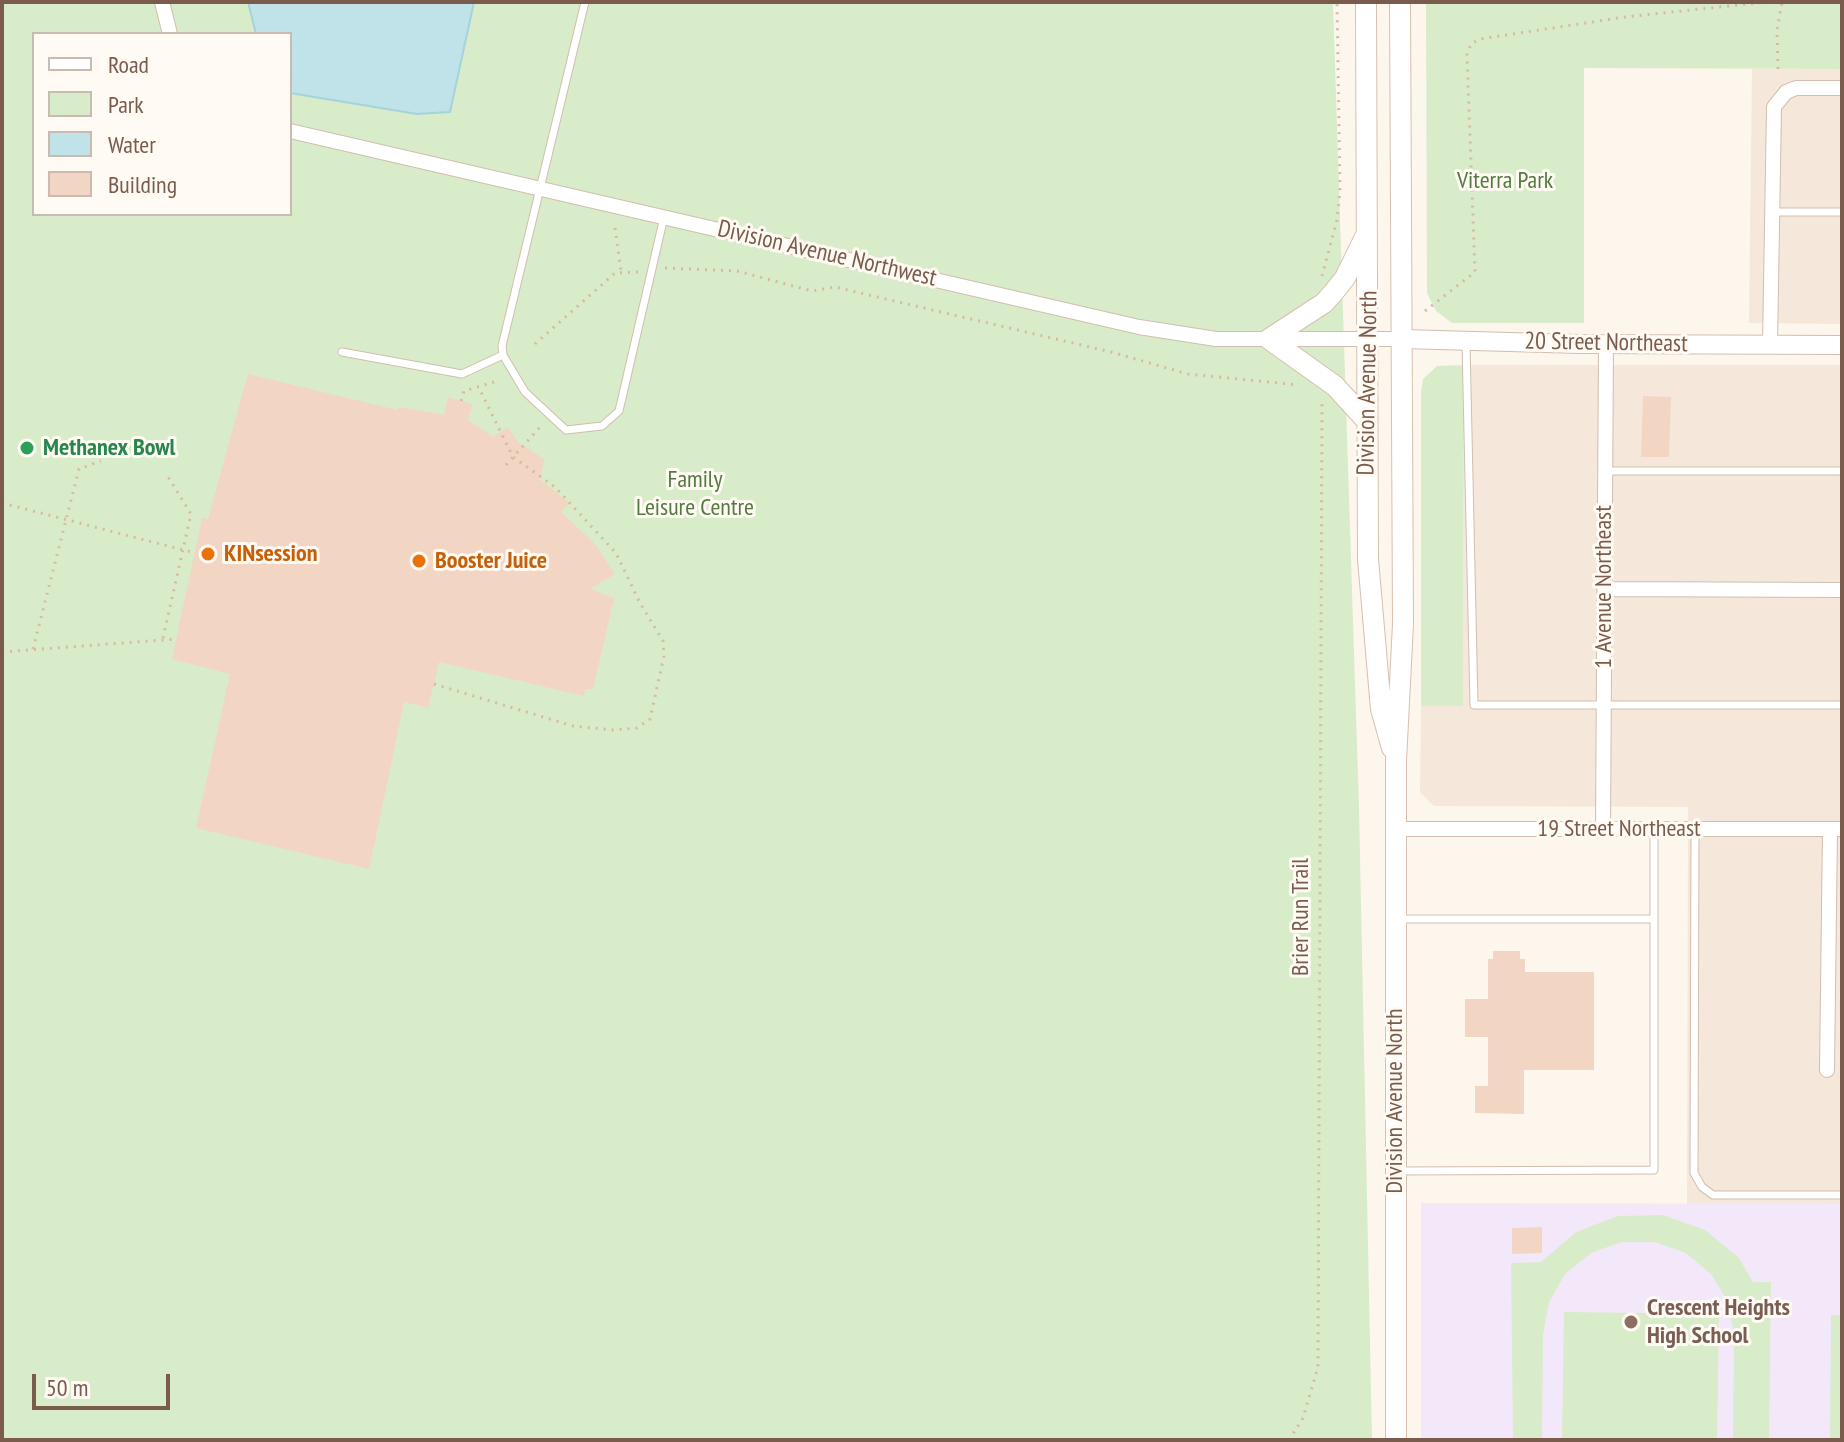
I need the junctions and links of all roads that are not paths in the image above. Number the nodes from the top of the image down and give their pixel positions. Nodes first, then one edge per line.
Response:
1 (162, 2) edge
2 (585, 2) edge
3 (1366, 2) edge
4 (1400, 2) edge
5 (170, 32) edge
6 (1842, 88) edge
7 (292, 131) edge
8 (541, 188) junction
9 (1770, 212) junction
10 (1842, 212) edge
11 (664, 217) junction
12 (1369, 229) junction
13 (1369, 338) junction
14 (1269, 339) junction
15 (1403, 339) junction
16 (1466, 341) junction
17 (1606, 344) junction
18 (1770, 345) junction
19 (1842, 345) edge
20 (342, 352) dead end
21 (503, 355) junction
22 (1367, 421) junction
23 (1605, 471) junction
24 (1842, 471) edge
25 (1605, 589) junction
26 (1842, 590) edge
27 (1604, 705) junction
28 (1842, 705) edge
29 (1396, 761) junction
30 (1395, 829) junction
31 (1603, 829) junction
32 (1654, 829) junction
33 (1695, 829) junction
34 (1836, 829) edge
35 (1395, 919) junction
36 (1654, 919) junction
37 (1827, 1070) dead end
38 (1395, 1171) junction
39 (1842, 1195) edge
40 (1396, 1440) edge

1 - 5 street
2 - 8 lane
3 - 12 main road, Division Avenue North
4 - 15 main road, Division Avenue North
6 - 9 street
7 - 8 street, Division Avenue Northwest
8 - 11 street, Division Avenue Northwest
8 - 21 lane
9 - 10 lane
9 - 18 street
11 - 14 street, Division Avenue Northwest
11 - 21 lane
12 - 13 main road, Division Avenue North
12 - 14 main road
13 - 14 street, Division Avenue Northwest
13 - 15 street, 20 Street Northeast
13 - 22 main road, Division Avenue North
14 - 22 main road
15 - 16 street, 20 Street Northeast
15 - 29 main road, Division Avenue North
16 - 17 street, 20 Street Northeast
16 - 27 lane
17 - 18 street, 20 Street Northeast
17 - 23 street, 1 Avenue Northeast
18 - 19 street, 20 Street Northeast
20 - 21 lane
22 - 29 main road, Division Avenue North
23 - 24 lane
23 - 25 street, 1 Avenue Northeast
25 - 26 street
25 - 27 street, 1 Avenue Northeast
27 - 28 lane
27 - 31 street, 1 Avenue Northeast
29 - 30 main road, Division Avenue North
30 - 31 street, 19 Street Northeast
30 - 35 main road, Division Avenue North
31 - 32 street, 19 Street Northeast
32 - 33 street, 19 Street Northeast
32 - 36 lane
33 - 34 street, 19 Street Northeast
33 - 39 lane
34 - 37 street
35 - 36 lane
35 - 38 main road, Division Avenue North
36 - 38 lane
38 - 40 main road, Division Avenue North

